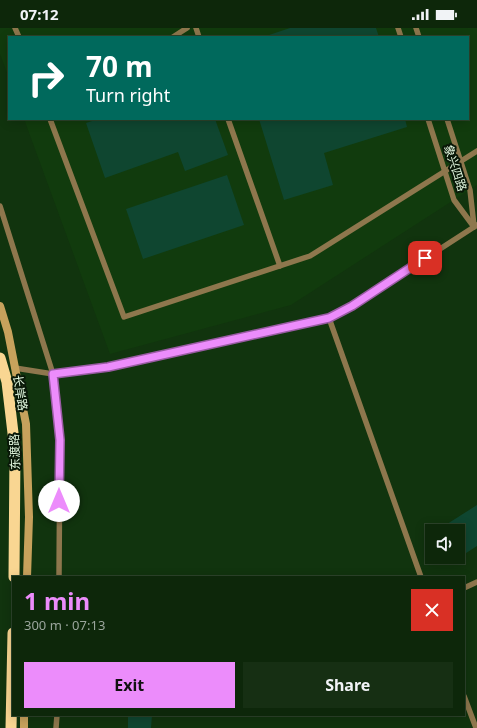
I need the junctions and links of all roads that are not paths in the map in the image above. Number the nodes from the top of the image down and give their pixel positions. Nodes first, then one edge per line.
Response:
1 (187, 28) edge
2 (175, 36) edge
3 (51, 120) edge
4 (228, 120) edge
5 (428, 120) edge
6 (447, 120) edge
7 (477, 151) edge
8 (462, 161) junction
9 (445, 171) junction
10 (0, 206) edge
11 (476, 226) edge
12 (280, 266) junction
13 (0, 306) edge
14 (329, 318) junction
15 (0, 358) edge
16 (15, 368) junction
17 (53, 374) junction
18 (14, 576) edge
19 (27, 576) edge
20 (59, 576) edge
21 (421, 576) edge
22 (477, 582) edge
23 (465, 588) edge
24 (12, 680) edge
25 (465, 699) edge
26 (24, 716) edge
27 (57, 716) edge
28 (11, 728) edge
29 (24, 728) edge
30 (56, 728) edge
31 (476, 728) edge

1 - 2 lane
3 - 12 lane
4 - 12 lane
5 - 9 lane, 象兴四路
6 - 8 lane, 象兴四路
7 - 8 lane
8 - 9 lane
8 - 11 lane, 象兴四路
9 - 11 lane, 象兴四路
9 - 12 lane
10 - 17 lane
11 - 14 lane
13 - 16 main road, 东渡路
14 - 17 lane
14 - 21 lane
15 - 18 highway, 长岸路
16 - 17 lane
16 - 19 main road, 东渡路
17 - 20 lane
22 - 23 lane
24 - 28 highway
25 - 31 lane
26 - 29 main road
27 - 30 lane

